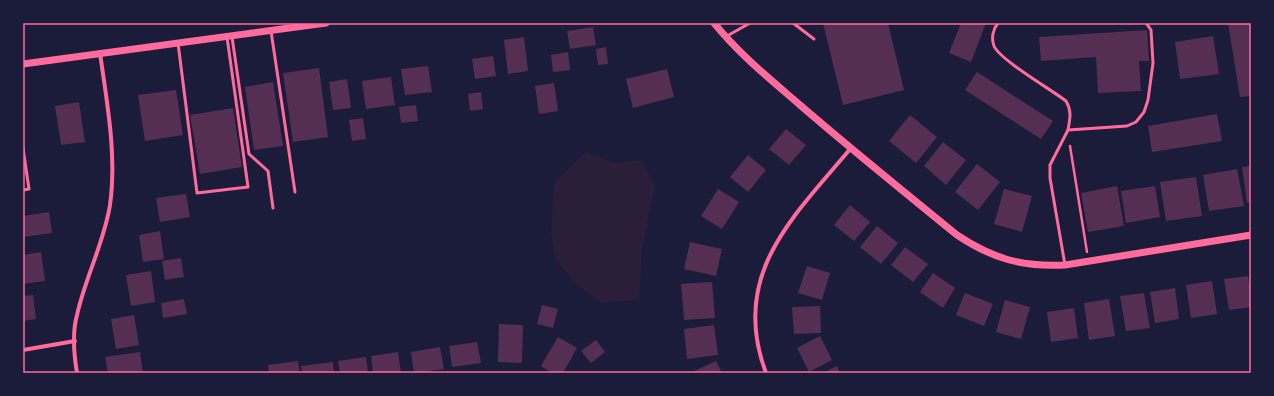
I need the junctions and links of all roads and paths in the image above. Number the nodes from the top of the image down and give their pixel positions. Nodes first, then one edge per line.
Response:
1 (326, 23) edge
2 (714, 23) edge
3 (750, 23) edge
4 (793, 23) edge
5 (998, 23) edge
6 (1146, 23) edge
7 (271, 30) junction
8 (229, 36) junction
9 (725, 37) junction
10 (814, 39) dead end
11 (178, 43) junction
12 (100, 53) junction
13 (23, 64) edge
14 (1068, 130) junction
15 (23, 148) edge
16 (851, 148) junction
17 (23, 190) edge
18 (295, 192) dead end
19 (273, 208) dead end
20 (1251, 235) edge
21 (1088, 262) junction
22 (1065, 265) junction
23 (74, 342) junction
24 (23, 350) edge
25 (77, 373) edge
26 (766, 373) edge

1 - 7 street
2 - 9 street
3 - 9 lane
4 - 10 lane
5 - 14 lane
6 - 14 lane
7 - 8 street
7 - 18 lane
8 - 11 street
8 - 11 lane
8 - 19 lane
9 - 16 street
11 - 12 street
12 - 13 street
12 - 23 street
14 - 21 path
14 - 22 lane
15 - 17 lane
16 - 22 street
16 - 26 street
20 - 21 street
21 - 22 street
23 - 24 street
23 - 25 street

